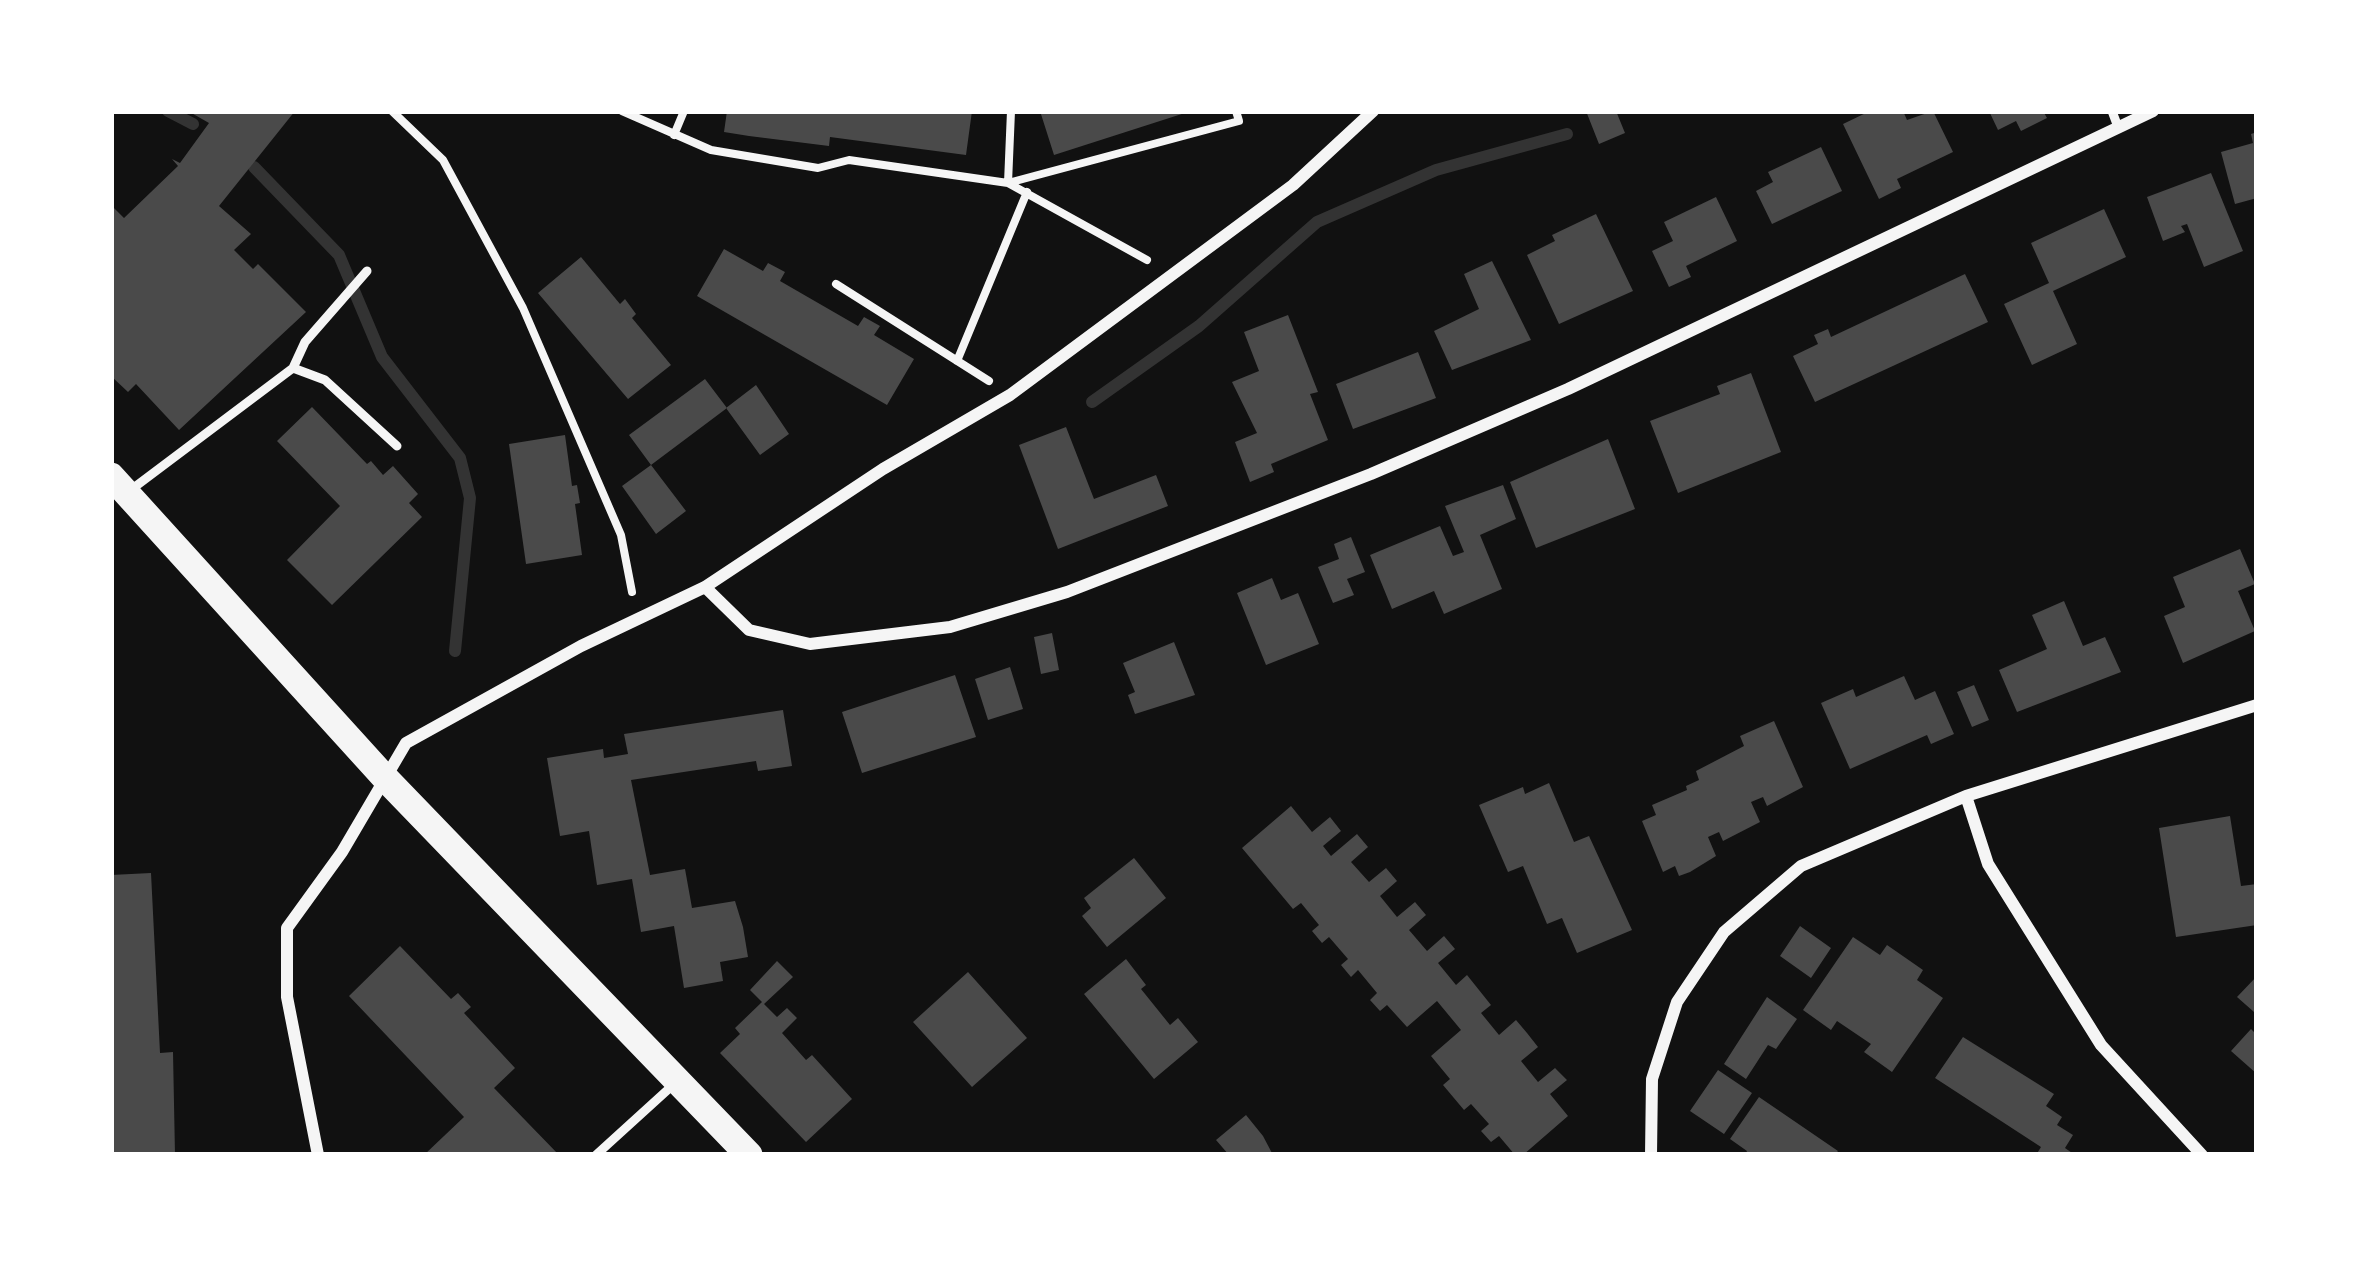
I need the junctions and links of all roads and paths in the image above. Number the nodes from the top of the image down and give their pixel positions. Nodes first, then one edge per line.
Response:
1 (392, 111) edge
2 (622, 111) edge
3 (684, 111) edge
4 (1011, 111) edge
5 (1236, 111) edge
6 (1373, 111) edge
7 (2112, 111) edge
8 (2153, 111) edge
9 (2118, 127) junction
10 (674, 135) junction
11 (1008, 183) junction
12 (1027, 191) junction
13 (367, 272) dead end
14 (1169, 273) junction
15 (836, 284) dead end
16 (957, 361) junction
17 (292, 368) junction
18 (1010, 395) junction
19 (397, 446) dead end
20 (119, 484) edge
21 (705, 587) junction
22 (637, 617) junction
23 (2257, 705) edge
24 (386, 779) junction
25 (1966, 796) junction
26 (677, 1081) junction
27 (318, 1155) edge
28 (596, 1155) edge
29 (749, 1155) edge
30 (1651, 1155) edge
31 (2202, 1155) edge

1 - 22 path
2 - 10 path
3 - 10 path
4 - 11 path
5 - 11 path
6 - 14 street
7 - 9 lane
8 - 9 street
9 - 21 street
10 - 11 path
11 - 12 path
12 - 14 path
12 - 16 path
13 - 17 lane
14 - 18 street
15 - 16 path
16 - 18 path
17 - 19 lane
17 - 20 lane
18 - 21 street
20 - 24 main road
21 - 22 street
22 - 24 street
23 - 25 street
24 - 26 main road
24 - 27 street
25 - 30 street
25 - 31 street
26 - 28 lane
26 - 29 main road

